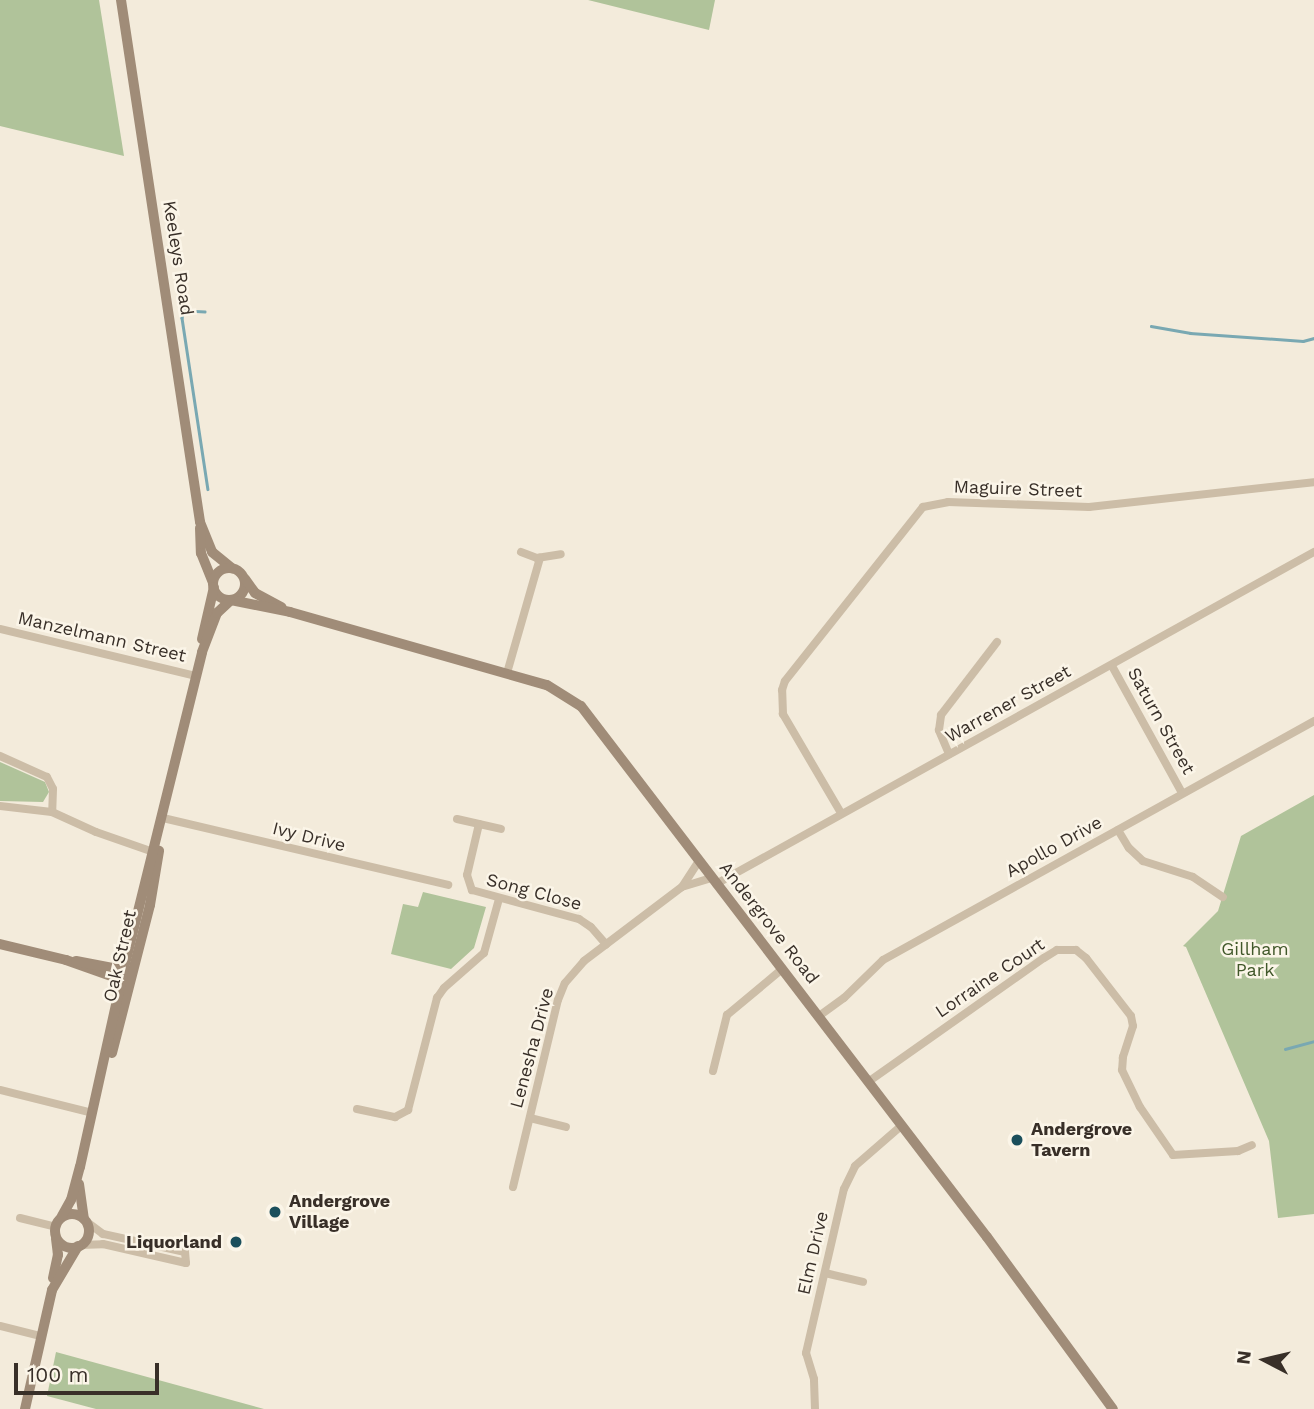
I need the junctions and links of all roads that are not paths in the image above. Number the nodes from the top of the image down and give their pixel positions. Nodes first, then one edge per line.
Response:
1 (121, 0) edge
2 (1314, 482) edge
3 (200, 522) junction
4 (520, 552) dead end
5 (1314, 552) edge
6 (561, 554) dead end
7 (540, 558) junction
8 (232, 568) junction
9 (243, 576) junction
10 (214, 587) junction
11 (231, 600) junction
12 (290, 612) junction
13 (0, 629) edge
14 (997, 642) dead end
15 (202, 652) junction
16 (1112, 666) junction
17 (507, 673) junction
18 (196, 676) junction
19 (1314, 721) edge
20 (950, 754) junction
21 (0, 757) edge
22 (1182, 793) junction
23 (0, 806) edge
24 (52, 812) junction
25 (841, 813) junction
26 (163, 818) junction
27 (457, 819) dead end
28 (479, 824) junction
29 (501, 829) dead end
30 (1118, 830) junction
31 (156, 852) junction
32 (699, 861) junction
33 (713, 881) junction
34 (448, 885) dead end
35 (682, 887) junction
36 (1223, 897) dead end
37 (499, 899) junction
38 (0, 944) edge
39 (606, 944) junction
40 (781, 970) junction
41 (126, 974) junction
42 (819, 1016) junction
43 (713, 1071) dead end
44 (868, 1082) junction
45 (0, 1090) edge
46 (357, 1109) dead end
47 (93, 1113) junction
48 (530, 1118) junction
49 (901, 1126) junction
50 (566, 1127) dead end
51 (1252, 1145) dead end
52 (80, 1167) junction
53 (513, 1187) dead end
54 (62, 1216) junction
55 (20, 1218) dead end
56 (85, 1220) junction
57 (56, 1232) junction
58 (79, 1246) junction
59 (825, 1273) junction
60 (863, 1282) dead end
61 (49, 1298) junction
62 (0, 1326) edge
63 (40, 1336) junction
64 (25, 1409) edge
65 (815, 1409) edge
66 (1113, 1409) edge

1 - 3 street, Keeleys Road
2 - 25 street, Maguire Street
3 - 8 street, Keeleys Road
3 - 10 street, Keeleys Road
4 - 7 street
5 - 16 street, Warrener Street
6 - 7 street
7 - 17 street
8 - 9 street
8 - 10 street
9 - 11 street
9 - 12 street, Andergrove Road
10 - 11 street
10 - 15 street, Oak Street
11 - 12 street, Andergrove Road
11 - 15 street, Oak Street
12 - 17 street, Andergrove Road
13 - 18 street, Manzelmann Street
14 - 20 street
15 - 18 street, Oak Street
16 - 20 street, Warrener Street
16 - 22 street, Saturn Street
17 - 32 street, Andergrove Road
18 - 26 street, Oak Street
19 - 22 street, Apollo Drive
20 - 25 street, Warrener Street
21 - 24 street
22 - 30 street, Apollo Drive
23 - 24 street
24 - 31 street
25 - 33 street, Warrener Street
26 - 31 street, Oak Street
26 - 34 street, Ivy Drive
27 - 28 street
28 - 29 street
28 - 37 street, Song Close
30 - 36 street
30 - 42 street, Apollo Drive
31 - 41 street, Oak Street
32 - 33 street, Andergrove Road
32 - 35 street, Lenesha Drive
33 - 35 street, Lenesha Drive
33 - 40 street, Andergrove Road
35 - 39 street, Lenesha Drive
37 - 39 street, Song Close
37 - 46 street
38 - 41 street
39 - 48 street, Lenesha Drive
40 - 42 street, Andergrove Road
40 - 43 street
41 - 47 street, Oak Street
42 - 44 street, Andergrove Road
44 - 49 street, Andergrove Road
44 - 51 street, Lorraine Court
45 - 47 street
47 - 52 street, Oak Street
48 - 50 street
48 - 53 street, Lenesha Drive
49 - 59 street, Elm Drive
49 - 66 street, Andergrove Road
52 - 54 street, Oak Street
52 - 56 street, Oak Street
54 - 56 street
54 - 57 street
55 - 57 street
56 - 58 street
56 - 58 street
57 - 58 street
57 - 61 street
58 - 61 street
59 - 60 street
59 - 65 street, Elm Drive
61 - 63 street
62 - 63 street
63 - 64 street

